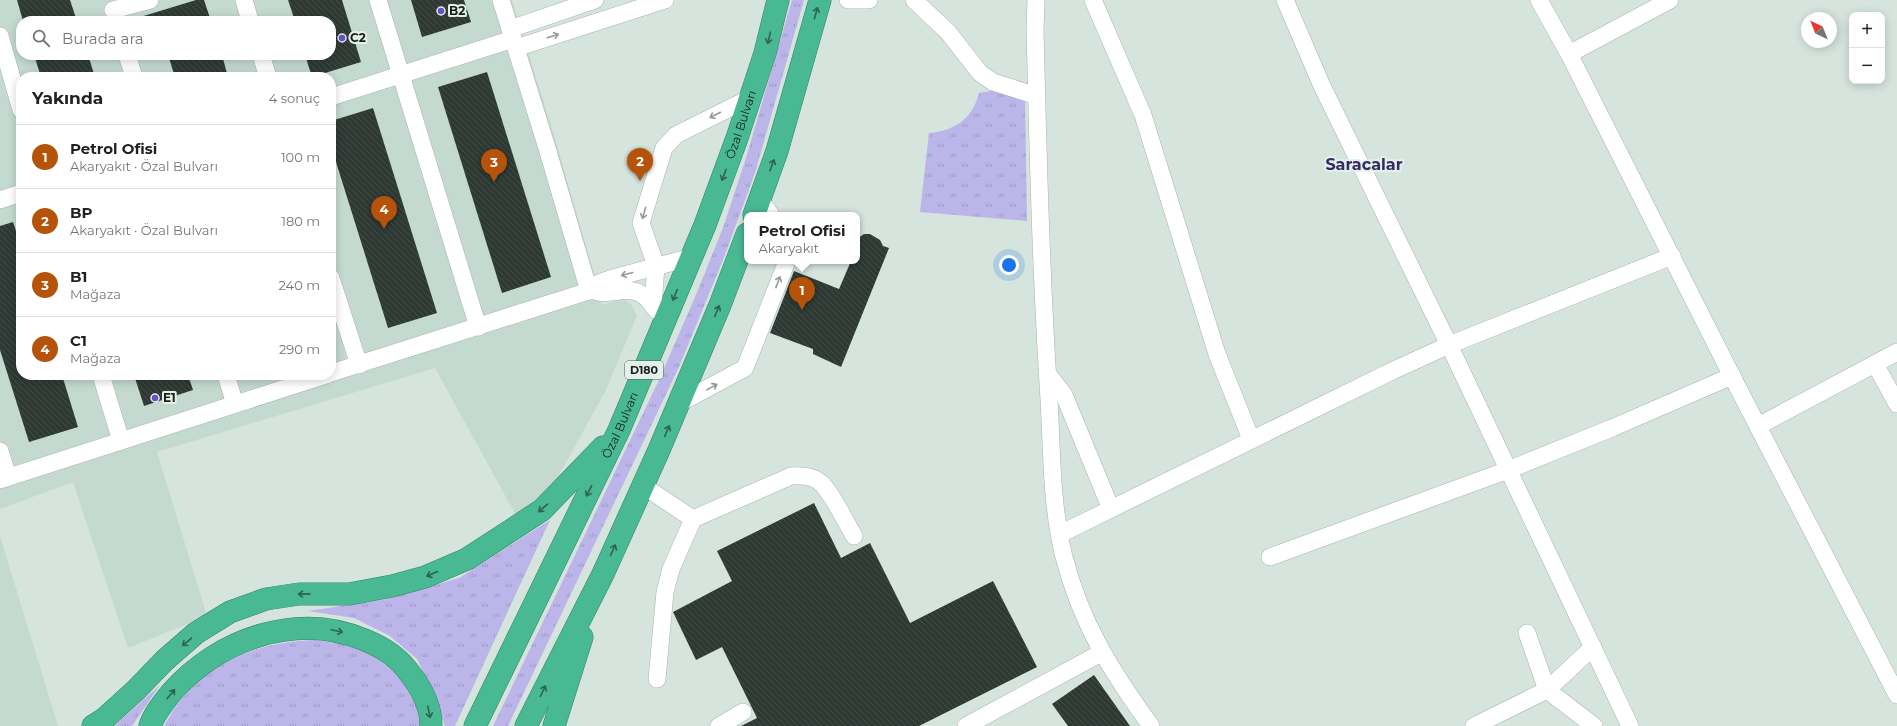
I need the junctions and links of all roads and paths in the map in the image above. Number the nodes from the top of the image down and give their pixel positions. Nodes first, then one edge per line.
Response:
1 (150, 0) edge
2 (244, 0) edge
3 (378, 0) edge
4 (501, 0) edge
5 (595, 0) edge
6 (665, 0) edge
7 (778, 0) edge
8 (820, 0) edge
9 (848, 0) edge
10 (869, 0) edge
11 (914, 0) edge
12 (1036, 0) edge
13 (1093, 0) edge
14 (1284, 0) edge
15 (1539, 0) edge
16 (1670, 0) edge
17 (113, 10) edge
18 (249, 16) edge
19 (0, 36) edge
20 (513, 39) junction
21 (1569, 54) junction
22 (129, 60) edge
23 (263, 60) edge
24 (132, 72) edge
25 (266, 72) edge
26 (401, 76) junction
27 (16, 92) edge
28 (336, 96) edge
29 (1037, 96) junction
30 (750, 98) junction
31 (16, 195) edge
32 (0, 200) edge
33 (762, 210) edge
34 (744, 242) edge
35 (1672, 256) junction
36 (692, 257) junction
37 (786, 264) edge
38 (656, 266) junction
39 (590, 291) junction
40 (336, 294) edge
41 (659, 313) junction
42 (478, 327) junction
43 (1449, 345) junction
44 (1897, 352) edge
45 (1875, 364) junction
46 (359, 365) junction
47 (336, 372) edge
48 (1047, 373) junction
49 (1732, 376) junction
50 (103, 380) edge
51 (228, 380) edge
52 (310, 380) edge
53 (235, 404) junction
54 (678, 404) junction
55 (1897, 404) edge
56 (1758, 426) junction
57 (619, 430) junction
58 (1251, 440) junction
59 (121, 441) junction
60 (0, 451) edge
61 (1508, 470) junction
62 (4, 478) edge
63 (642, 485) junction
64 (1111, 509) junction
65 (693, 518) junction
66 (1060, 534) junction
67 (854, 536) dead end
68 (1270, 557) dead end
69 (603, 574) junction
70 (1527, 633) dead end
71 (1593, 647) junction
72 (1101, 652) junction
73 (657, 679) dead end
74 (1547, 690) junction
75 (1897, 695) edge
76 (743, 712) dead end
77 (93, 726) edge
78 (150, 726) edge
79 (431, 726) edge
80 (475, 726) edge
81 (526, 726) edge
82 (554, 726) edge
83 (719, 726) edge
84 (966, 726) edge
85 (1150, 726) edge
86 (1474, 726) edge
87 (1594, 726) edge
88 (1630, 726) edge

1 - 17 street
2 - 18 street
3 - 26 street
4 - 20 street
5 - 20 street
20 -> 6 street
7 -> 30 highway, Özal Bulvarı / D180
33 -> 8 highway
9 - 10 street
11 - 29 street
12 - 29 street
13 - 58 street
14 - 43 street
15 - 21 street
16 - 21 street
19 - 27 street
20 - 26 street
20 - 39 street
21 - 35 street
22 - 24 street
23 - 25 street
26 - 28 street
26 - 42 street
29 - 48 street
30 -> 36 highway, Özal Bulvarı / D180
30 -> 38 street
31 - 32 street
54 -> 34 highway
35 - 43 street
35 - 49 street
36 - 38 street
36 -> 41 highway, Özal Bulvarı / D180
54 -> 37 street
38 -> 39 street
38 - 41 street
39 - 41 street
39 - 42 street
40 - 46 street
41 - 57 highway, Özal Bulvarı / D180
42 - 46 street
43 - 58 street
43 - 61 street
44 - 45 street
45 - 55 street
45 - 56 street
46 - 47 street
48 - 64 street
48 - 66 street
49 - 56 street
49 - 61 street
50 - 59 street
51 - 53 street
52 - 53 street
53 - 59 street
63 -> 54 highway
56 - 75 street
57 -> 77 highway
57 -> 80 highway, Özal Bulvarı / D180
58 - 64 street
59 - 62 street
60 - 62 street
61 - 68 street
61 - 71 street
63 - 65 street
69 -> 63 highway
64 - 66 street
65 - 67 street
65 - 73 street
66 - 72 street
81 -> 69 highway
69 - 82 highway
70 - 74 street
71 - 74 street
71 - 88 street
72 - 84 street
72 - 85 street
74 - 86 street
74 - 87 street
76 - 83 street
78 -> 79 highway

